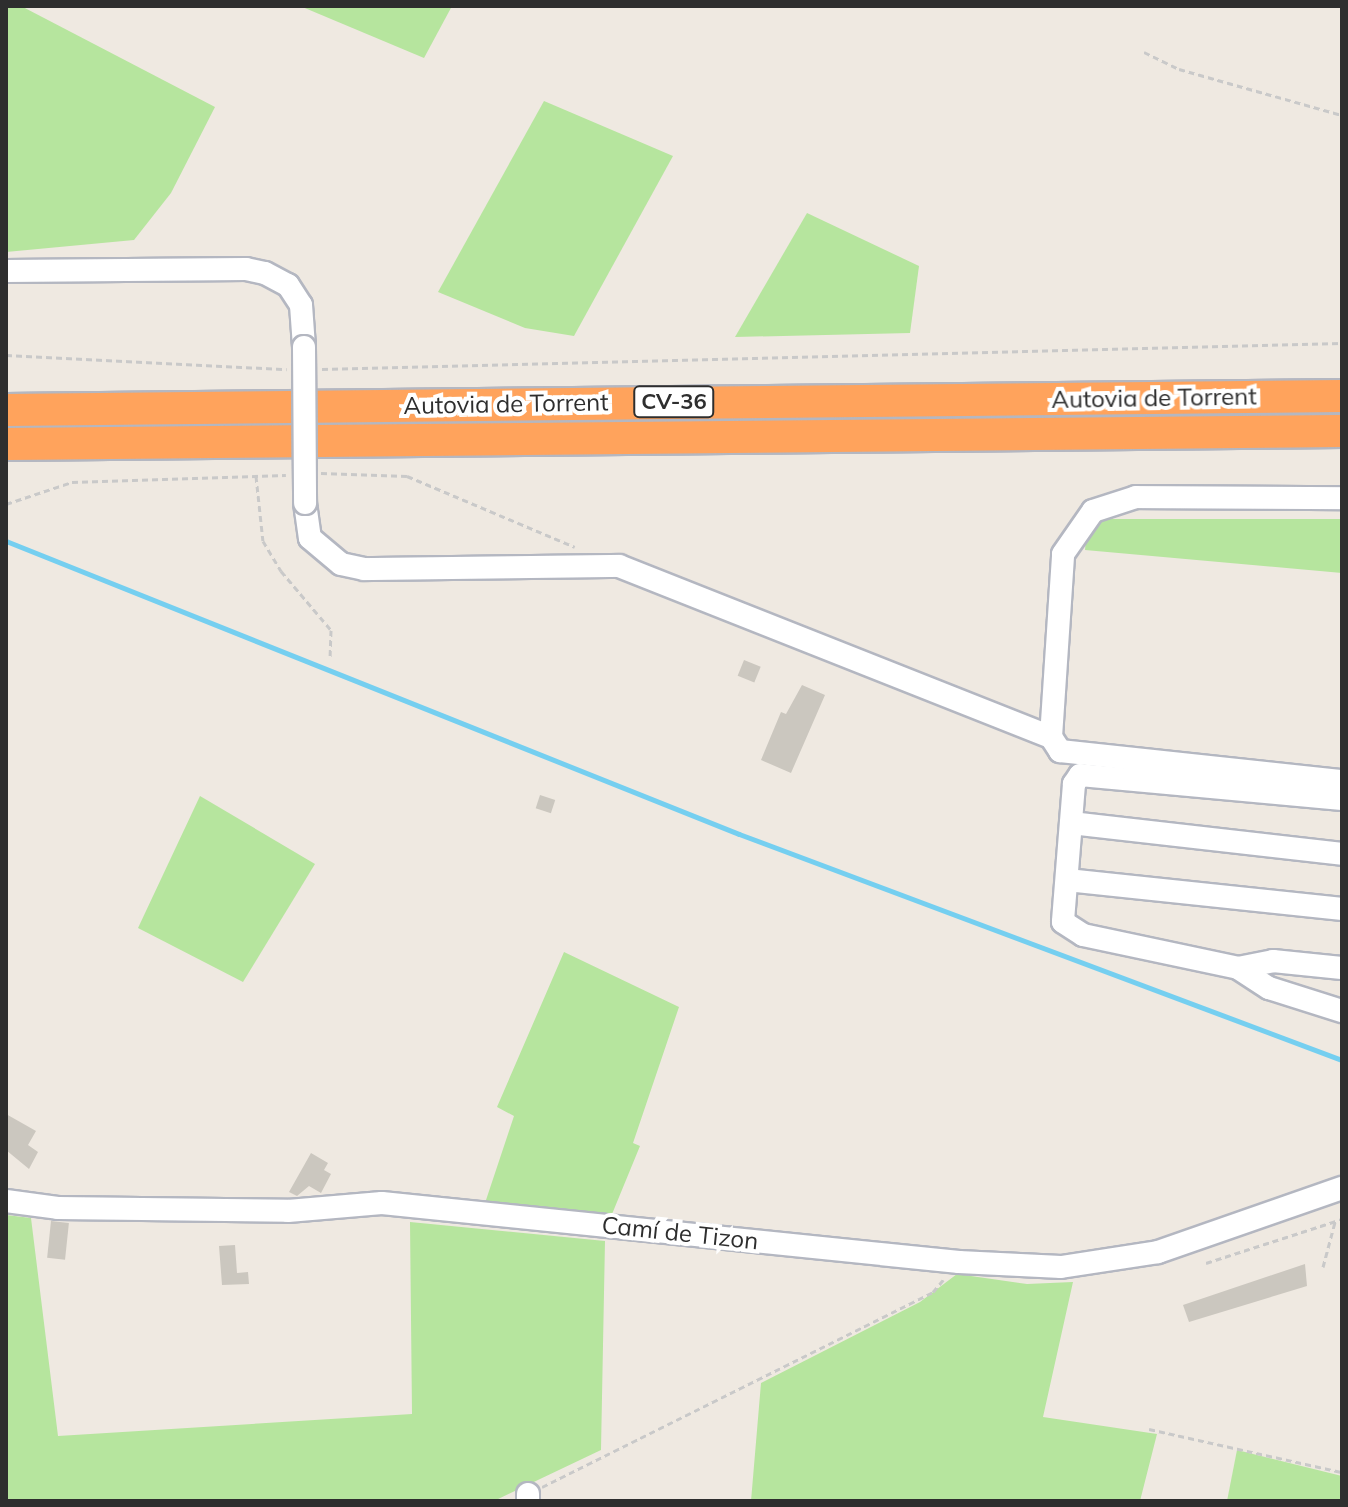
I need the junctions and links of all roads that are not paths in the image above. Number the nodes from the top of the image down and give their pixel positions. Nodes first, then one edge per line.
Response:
1 (6, 271) edge
2 (1342, 396) edge
3 (6, 410) edge
4 (1342, 431) edge
5 (6, 444) edge
6 (1342, 498) edge
7 (1051, 737) junction
8 (1342, 781) edge
9 (1342, 799) edge
10 (1071, 823) junction
11 (1342, 854) edge
12 (1067, 880) junction
13 (1342, 909) edge
14 (1238, 968) junction
15 (1342, 968) edge
16 (1342, 1011) edge
17 (1342, 1188) edge
18 (6, 1201) edge

1 - 7 street, bridge
2 - 3 highway, Autovia de Torrent / CV-36
4 - 5 highway, Autovia de Torrent / CV-36
6 - 7 street
7 - 8 street
9 - 10 street
10 - 11 street
10 - 12 street
12 - 13 street
12 - 14 street
14 - 15 street
14 - 16 street
17 - 18 street, Camí de Tizon

